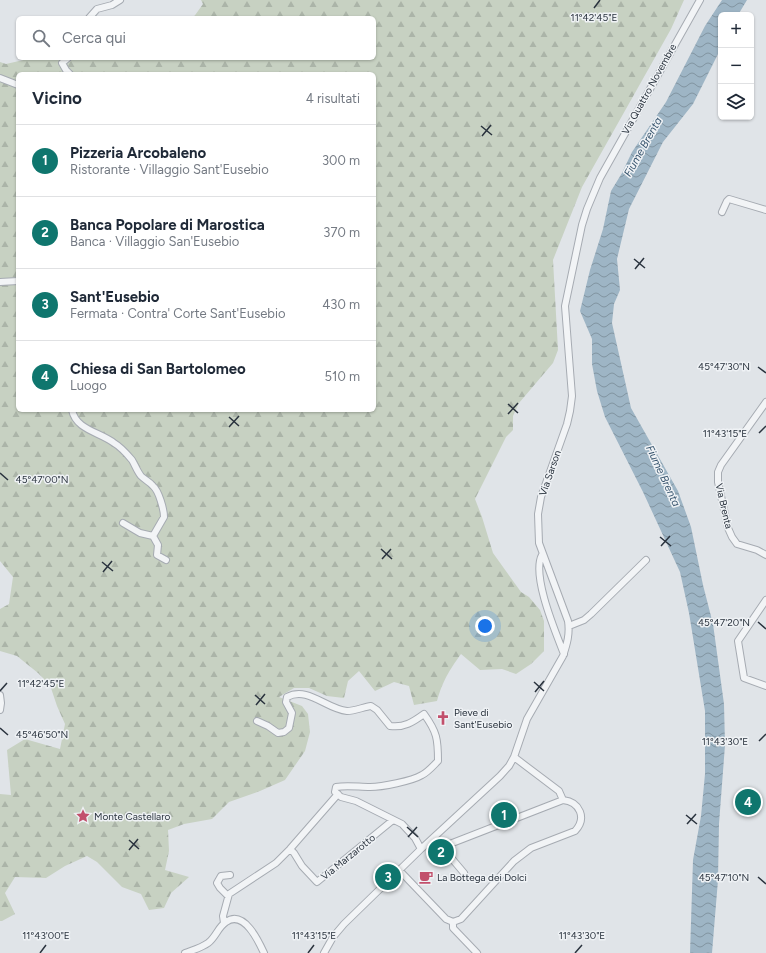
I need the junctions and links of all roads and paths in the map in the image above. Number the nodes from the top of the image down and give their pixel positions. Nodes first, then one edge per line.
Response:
1 (120, 0) edge
2 (700, 0) edge
3 (91, 16) edge
4 (66, 60) edge
5 (68, 72) edge
6 (0, 78) edge
7 (16, 84) edge
8 (600, 178) joint
9 (766, 210) edge
10 (722, 212) dead end
11 (16, 281) edge
12 (0, 282) edge
13 (766, 402) edge
14 (72, 412) edge
15 (123, 524) dead end
16 (153, 536) junction
17 (542, 555) junction
18 (766, 556) edge
19 (166, 560) dead end
20 (646, 560) dead end
21 (766, 600) edge
22 (569, 626) junction
23 (564, 654) junction
24 (766, 686) edge
25 (0, 695) edge
26 (0, 710) edge
27 (257, 721) dead end
28 (514, 757) junction
29 (338, 794) junction
30 (564, 800) junction
31 (393, 820) junction
32 (434, 838) junction
33 (442, 847) junction
34 (422, 849) junction
35 (290, 850) junction
36 (400, 871) junction
37 (464, 873) dead end
38 (230, 875) dead end
39 (228, 896) junction
40 (453, 922) junction
41 (224, 923) junction
42 (185, 953) edge
43 (264, 953) edge
44 (324, 953) edge
45 (477, 953) edge

1 - 3 street
2 - 8 street, Via Quattro Novembre
4 - 5 street
6 - 7 street
8 - 17 street, Via Sarson
9 - 10 street
11 - 12 street
13 - 18 street, Via Brenta
14 - 16 street
15 - 16 street
16 - 19 street
17 - 22 street, Via Sarson
17 - 23 street
20 - 22 street
21 - 24 street
22 - 23 street, Via Sarson
23 - 28 street, Via Sarson
25 - 26 street
27 - 29 street
28 - 30 street
28 - 32 street, Via Sarson
29 - 31 street
29 - 35 street
30 - 33 street
30 - 40 street
31 - 34 street
31 - 35 street, Via Marzarotto
32 - 33 street
32 - 34 street, Via Sarson
33 - 37 street
34 - 36 street, Via Sarson
35 - 39 street
36 - 40 street
36 - 44 street, Via Sarson
38 - 39 street
39 - 41 street
40 - 45 street
41 - 42 street
41 - 43 street

